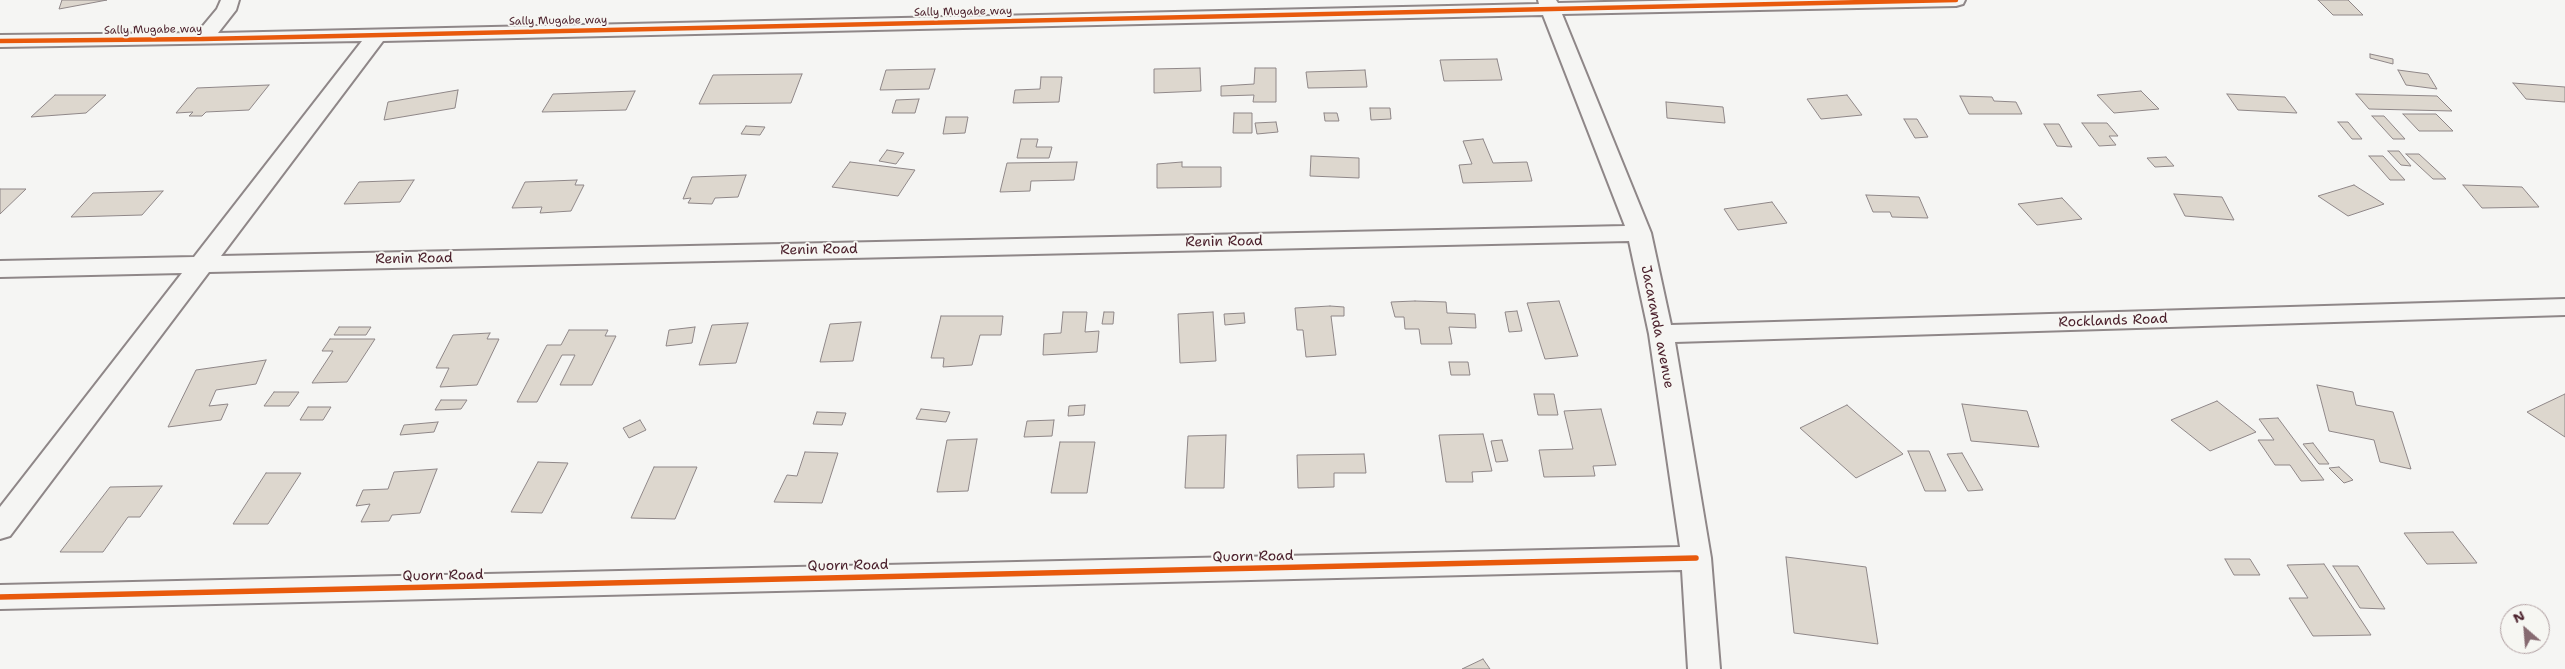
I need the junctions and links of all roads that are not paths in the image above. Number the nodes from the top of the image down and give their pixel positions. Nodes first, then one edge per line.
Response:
1 (230, 0) edge
2 (1956, 0) edge
3 (1549, 4) edge
4 (377, 35) junction
5 (202, 39) junction
6 (0, 42) edge
7 (1639, 233) junction
8 (202, 264) junction
9 (0, 269) edge
10 (2565, 307) edge
11 (1661, 334) junction
12 (0, 528) edge
13 (1696, 558) junction
14 (0, 598) edge
15 (1704, 669) edge

1 - 5 street
2 - 3 street, Sally Mugabe way
3 - 4 street, Sally Mugabe way
3 - 7 street, Jacaranda avenue
4 - 5 street, Sally Mugabe way
4 - 8 street
5 - 6 street, Sally Mugabe way
7 - 8 street, Renin Road
7 - 11 street, Jacaranda avenue
8 - 9 street, Renin Road
8 - 12 street
10 - 11 street, Rocklands Road
11 - 13 street, Jacaranda avenue
13 - 14 street, Quorn Road
13 - 15 street, Jacaranda avenue

